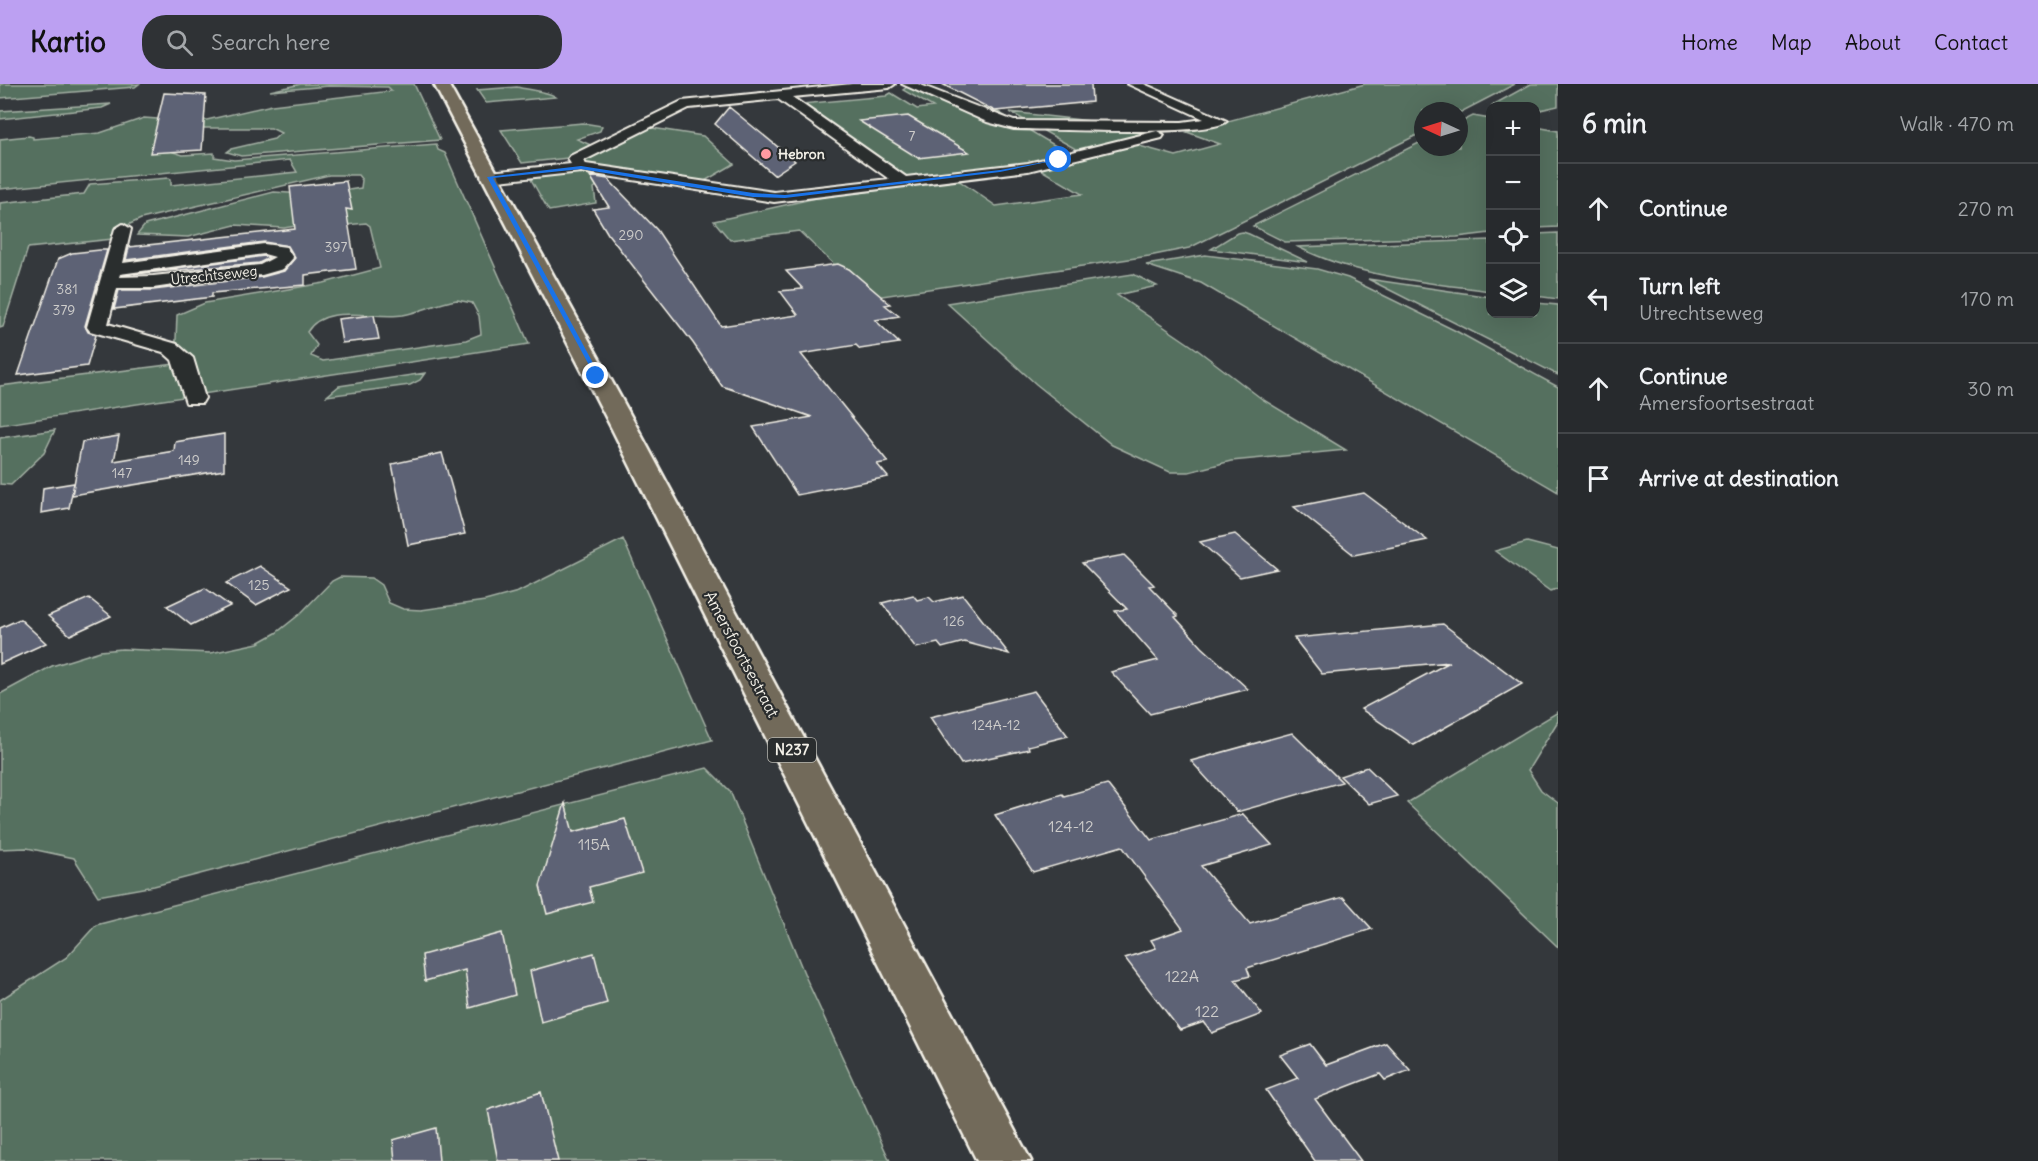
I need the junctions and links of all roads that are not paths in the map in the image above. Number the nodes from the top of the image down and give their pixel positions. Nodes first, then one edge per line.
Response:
1 (441, 84) edge
2 (889, 84) edge
3 (908, 84) edge
4 (1134, 84) edge
5 (781, 94) junction
6 (1182, 126) junction
7 (578, 163) junction
8 (487, 172) junction
9 (903, 182) junction
10 (123, 230) dead end
11 (112, 277) junction
12 (194, 398) dead end
13 (1005, 1161) edge

1 - 8 main road, N237
2 - 5 street
3 - 6 street
4 - 6 street
5 - 7 street
5 - 9 street
6 - 9 street
7 - 8 street
7 - 9 street
8 - 13 main road, Amersfoortsestraat / N237
10 - 11 street
11 - 11 street, Utrechtseweg
11 - 12 street

